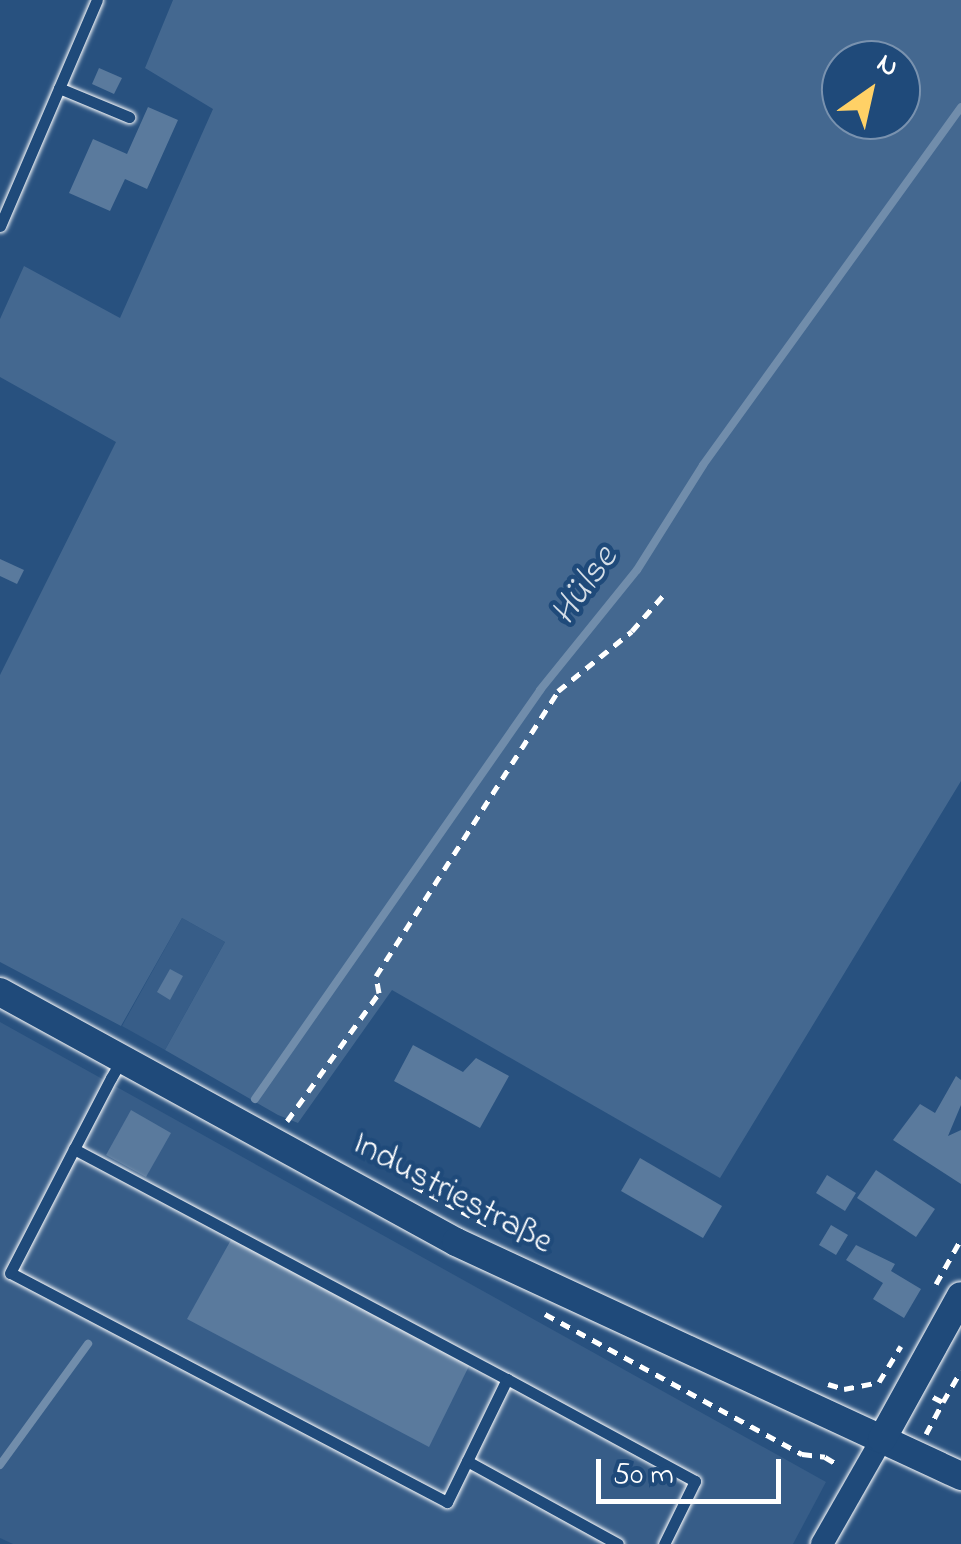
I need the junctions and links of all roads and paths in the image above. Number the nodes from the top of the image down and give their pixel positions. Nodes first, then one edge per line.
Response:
1 (97, 0) edge
2 (59, 88) junction
3 (129, 117) dead end
4 (0, 226) edge
5 (667, 592) dead end
6 (0, 992) edge
7 (123, 1058) junction
8 (282, 1128) dead end
9 (74, 1149) junction
10 (402, 1180) dead end
11 (504, 1234) dead end
12 (961, 1239) edge
13 (933, 1288) dead end
14 (961, 1296) edge
15 (906, 1337) dead end
16 (507, 1380) junction
17 (818, 1382) dead end
18 (944, 1402) dead end
19 (882, 1439) junction
20 (915, 1454) junction
21 (467, 1461) junction
22 (961, 1476) edge
23 (618, 1544) edge
24 (664, 1544) edge
25 (822, 1544) edge

1 - 2 lane
2 - 3 lane
2 - 4 lane
5 - 8 path
6 - 7 street, Industriestraße
7 - 9 lane
7 - 19 street, Industriestraße
9 - 16 lane
9 - 21 lane
10 - 11 path
12 - 13 path
14 - 19 street
15 - 17 path
16 - 21 lane
16 - 24 lane
18 - 20 path
19 - 20 street, Industriestraße
19 - 25 street
20 - 22 street, Industriestraße
21 - 23 lane

